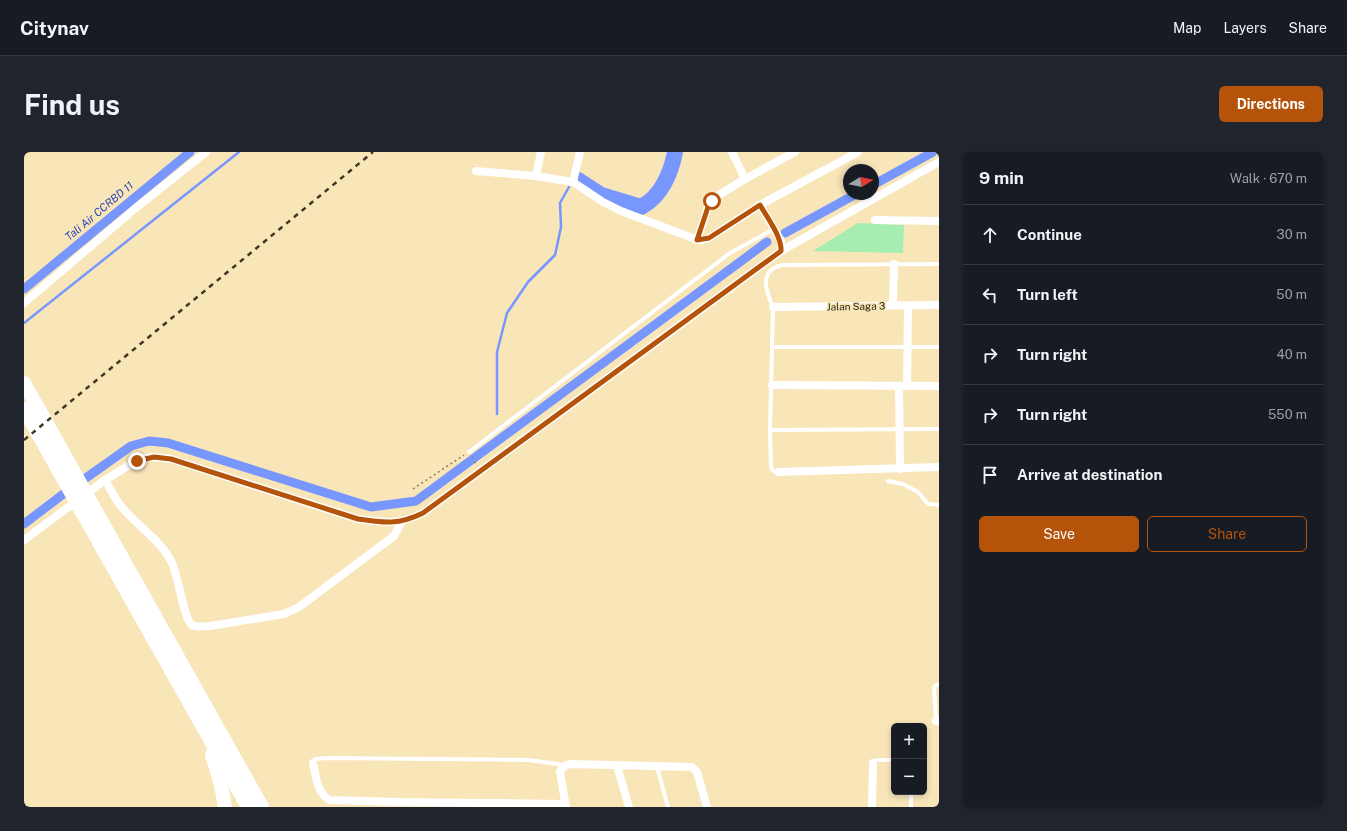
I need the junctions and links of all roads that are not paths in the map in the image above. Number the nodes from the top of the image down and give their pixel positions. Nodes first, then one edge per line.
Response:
1 (206, 152) edge
2 (541, 152) edge
3 (580, 152) edge
4 (732, 152) edge
5 (795, 152) edge
6 (858, 152) edge
7 (939, 162) edge
8 (476, 171) dead end
9 (536, 176) junction
10 (745, 179) junction
11 (573, 182) junction
12 (760, 205) junction
13 (875, 220) dead end
14 (939, 221) edge
15 (774, 229) junction
16 (697, 240) junction
17 (781, 251) junction
18 (894, 264) junction
19 (939, 264) edge
20 (24, 303) edge
21 (939, 305) edge
22 (893, 306) junction
23 (908, 306) junction
24 (773, 307) junction
25 (773, 347) junction
26 (939, 347) edge
27 (908, 348) junction
28 (24, 384) edge
29 (772, 385) junction
30 (903, 386) junction
31 (939, 386) edge
32 (24, 409) edge
33 (939, 428) edge
34 (899, 429) junction
35 (770, 430) junction
36 (469, 452) road end
37 (939, 467) edge
38 (900, 469) junction
39 (778, 472) joint
40 (105, 480) junction
41 (888, 481) dead end
42 (939, 505) edge
43 (402, 522) junction
44 (24, 540) edge
45 (129, 583) junction
46 (939, 684) edge
47 (938, 721) edge
48 (206, 734) junction
49 (891, 760) edge
50 (312, 763) joint
51 (873, 763) joint
52 (565, 765) junction
53 (616, 766) junction
54 (657, 766) junction
55 (911, 795) edge
56 (397, 805) edge
57 (439, 805) edge
58 (481, 805) edge
59 (523, 805) edge
60 (566, 805) edge
61 (225, 807) edge
62 (248, 807) edge
63 (261, 807) edge
64 (629, 807) edge
65 (668, 807) edge
66 (707, 807) edge
67 (872, 807) edge
68 (911, 807) edge

1 - 20 street
2 - 9 street
3 - 11 street
4 - 10 street
5 - 10 street
6 - 12 street
7 - 17 street
8 - 9 street
9 - 11 street
10 - 16 street
11 - 16 street
12 - 15 street
12 - 16 street
13 - 14 street
15 - 17 street
15 - 36 lane
17 - 43 street
18 - 19 lane
18 - 22 street
18 - 24 lane
21 - 23 street, Jalan Saga 3
22 - 23 street, Jalan Saga 3
22 - 24 street, Jalan Saga 3
23 - 27 street
24 - 25 lane
25 - 27 lane
25 - 29 lane
26 - 27 lane
27 - 30 street
28 - 45 highway
29 - 30 street
29 - 35 lane
30 - 31 street
30 - 34 street
32 - 45 highway
33 - 34 lane
34 - 35 lane
34 - 38 street
35 - 39 lane
37 - 38 street
38 - 39 street
40 - 43 street
40 - 43 street
40 - 44 street
41 - 42 lane
45 - 48 highway
45 - 63 highway
46 - 47 lane
48 - 61 highway
48 - 62 highway
49 - 51 lane
50 - 52 lane
50 - 56 street
51 - 67 street
52 - 53 street
52 - 60 street
53 - 54 street
53 - 64 street
54 - 65 lane
54 - 66 street
55 - 68 lane
56 - 57 street
57 - 58 street
58 - 59 street
59 - 60 street

